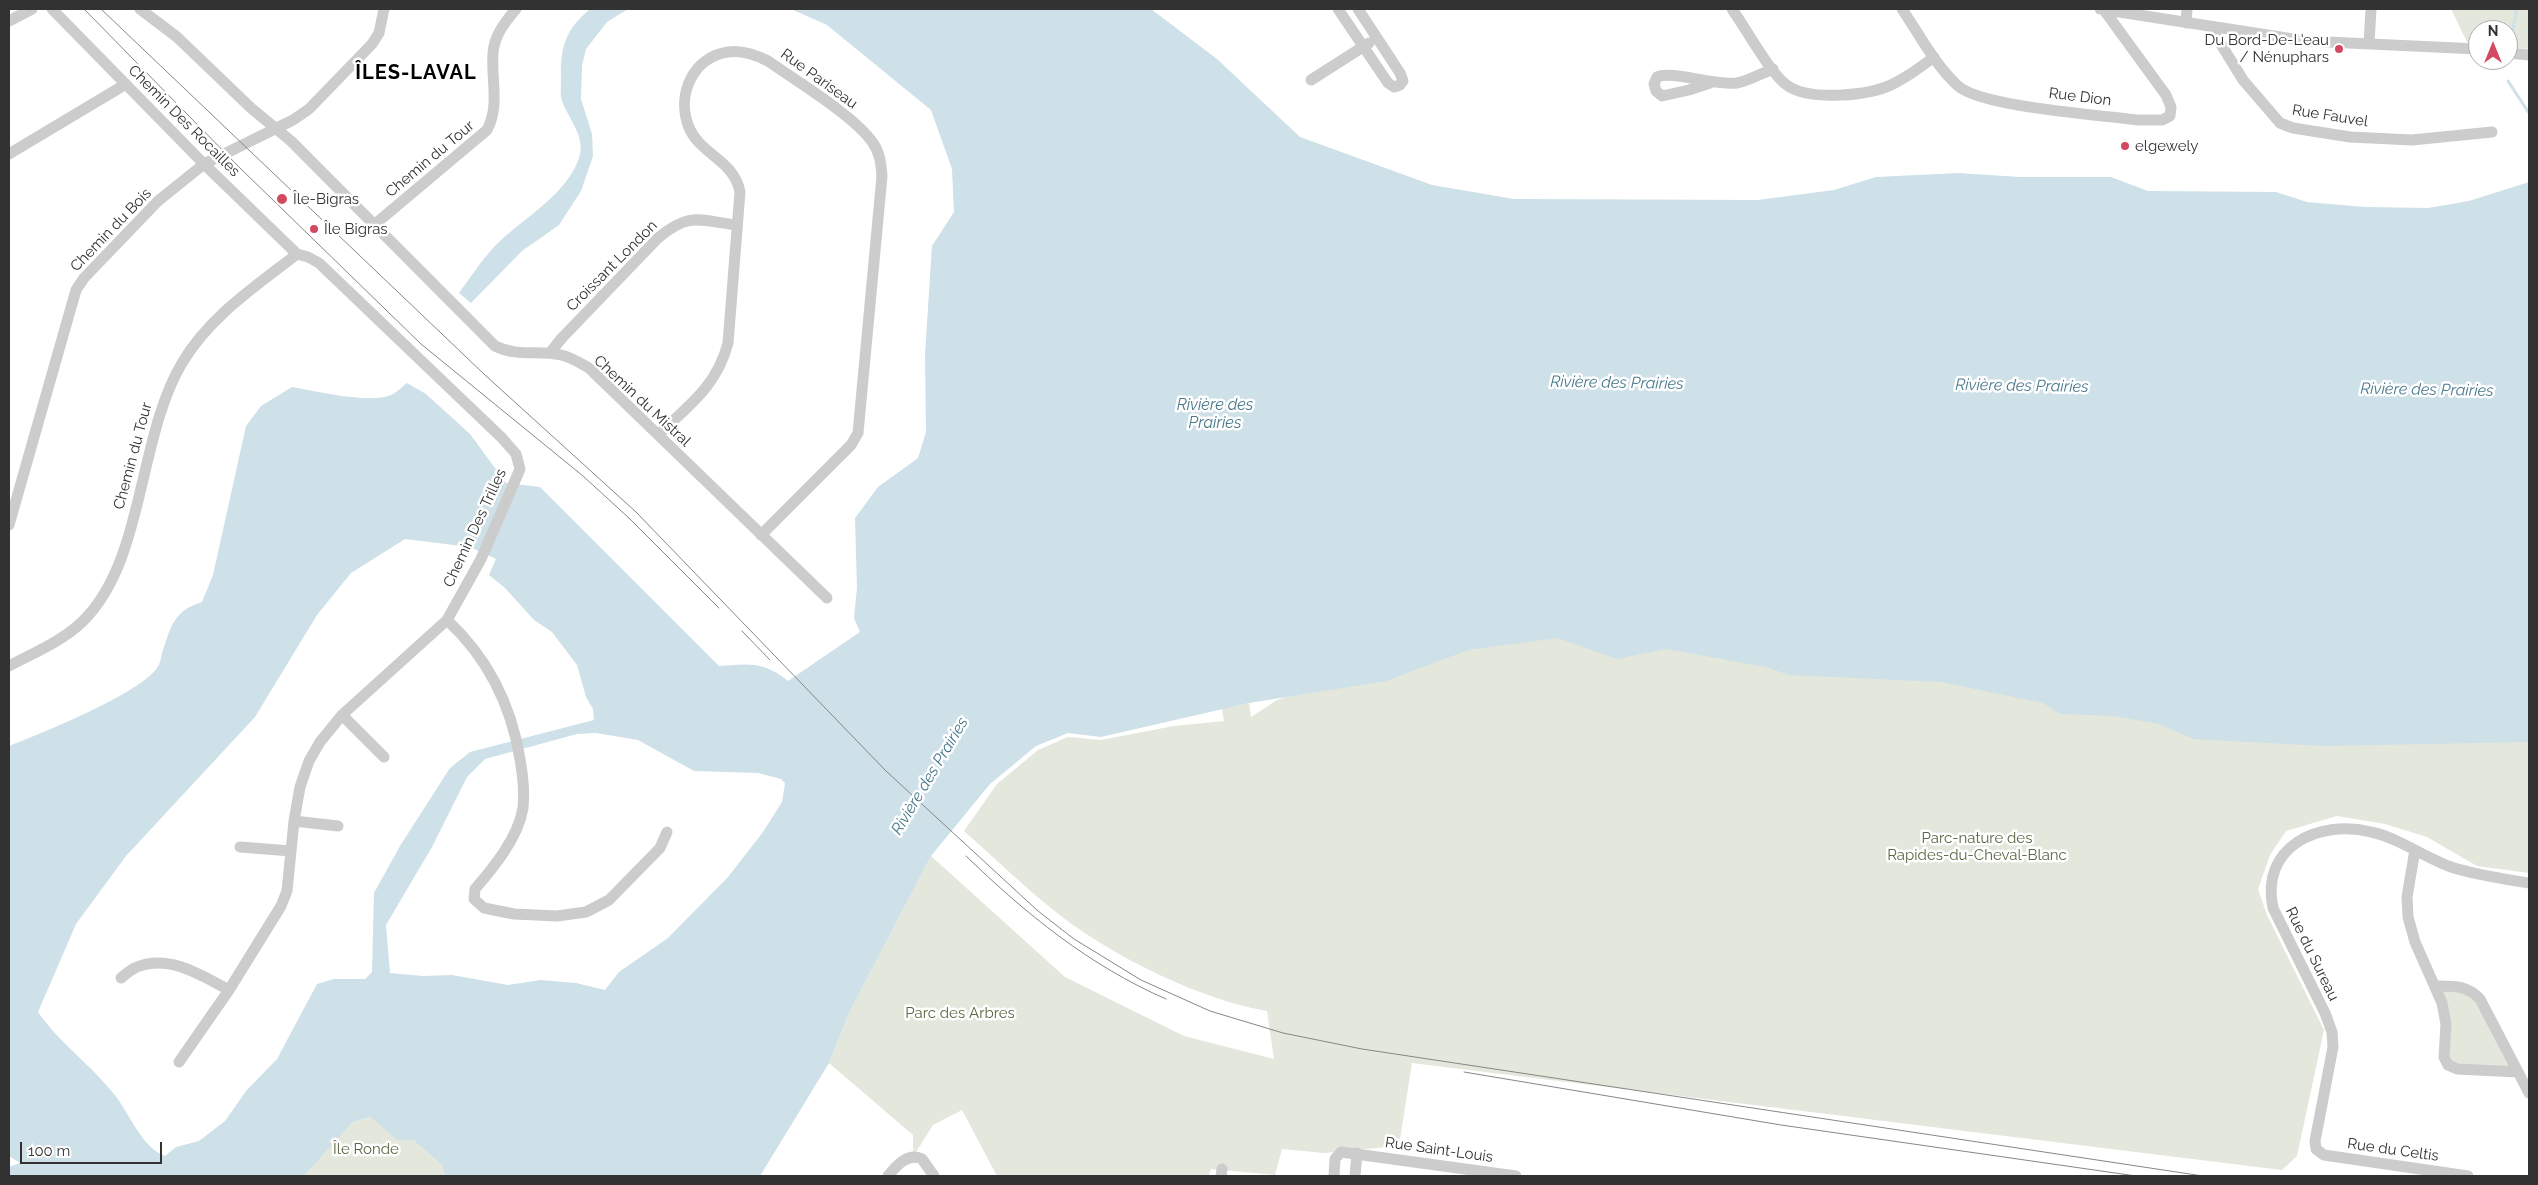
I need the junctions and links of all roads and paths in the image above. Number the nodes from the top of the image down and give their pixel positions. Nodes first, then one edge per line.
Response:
1 (32, 9) edge
2 (52, 9) edge
3 (140, 9) edge
4 (384, 9) edge
5 (516, 9) edge
6 (1338, 9) edge
7 (1358, 9) edge
8 (1732, 9) edge
9 (1902, 9) edge
10 (2187, 9) edge
11 (2371, 9) edge
12 (2101, 10) edge
13 (9, 21) edge
14 (2186, 23) junction
15 (2211, 28) junction
16 (1377, 38) junction
17 (2369, 43) junction
18 (1364, 47) junction
19 (2468, 48) edge
20 (1934, 57) junction
21 (1773, 69) junction
22 (1311, 80) dead end
23 (1710, 82) dead end
24 (126, 84) junction
25 (277, 129) junction
26 (2492, 132) dead end
27 (9, 154) edge
28 (204, 164) junction
29 (374, 225) junction
30 (736, 225) junction
31 (297, 254) junction
32 (550, 354) junction
33 (658, 436) junction
34 (9, 525) edge
35 (761, 535) junction
36 (827, 598) dead end
37 (447, 620) junction
38 (9, 666) edge
39 (342, 715) junction
40 (384, 757) dead end
41 (294, 821) junction
42 (338, 826) dead end
43 (667, 832) dead end
44 (240, 846) dead end
45 (2415, 850) junction
46 (291, 851) junction
47 (2529, 883) edge
48 (120, 978) dead end
49 (2435, 986) junction
50 (229, 990) junction
51 (180, 1062) dead end
52 (2518, 1072) junction
53 (2529, 1093) edge
54 (2316, 1149) joint
55 (1357, 1153) junction
56 (1466, 1172) edge
57 (888, 1176) edge
58 (934, 1176) edge
59 (1334, 1176) edge
60 (1355, 1176) edge
61 (1516, 1176) edge
62 (2468, 1176) edge

1 - 13 street
2 - 24 street, Chemin Des Rocailles
3 - 25 street
4 - 25 street
5 - 29 street, Chemin du Tour
6 - 18 street
7 - 16 street
8 - 21 street
9 - 20 street, Rue Dion
10 - 14 street
11 - 17 street
12 - 14 street
12 - 20 street, Rue Dion
14 - 15 street
15 - 17 street
15 - 26 street, Rue Fauvel
16 - 18 street
16 - 18 street
17 - 19 street
18 - 22 street
20 - 21 street
21 - 23 street
24 - 27 street
24 - 28 street, Chemin Des Rocailles
25 - 28 street, Chemin du Bois
25 - 29 street
28 - 31 street, Chemin Des Rocailles
28 - 34 street, Chemin du Bois
29 - 32 street, Chemin du Mistral
30 - 32 street, Croissant London
30 - 33 street, Rue Pariseau
30 - 35 street, Rue Pariseau
31 - 37 street, Chemin Des Trilles
31 - 38 street, Chemin du Tour
32 - 33 street, Chemin du Mistral
33 - 35 street, Chemin du Mistral
35 - 36 street, Chemin du Mistral
37 - 39 street, Chemin Des Trilles
37 - 43 street
39 - 40 street
39 - 41 street, Chemin Des Trilles
41 - 42 street
41 - 46 street, Chemin Des Trilles
44 - 46 street
45 - 47 street, Rue du Sureau
45 - 49 street
45 - 54 street, Rue du Sureau
46 - 50 street, Chemin Des Trilles
48 - 50 street
49 - 52 street
49 - 52 street
50 - 51 street, Chemin Des Trilles
52 - 53 street
54 - 62 street, Rue du Celtis
55 - 56 street, Rue Saint-Louis
55 - 59 street, Rue Saint-Louis
55 - 60 street
56 - 61 street, Rue Saint-Louis
57 - 58 street

